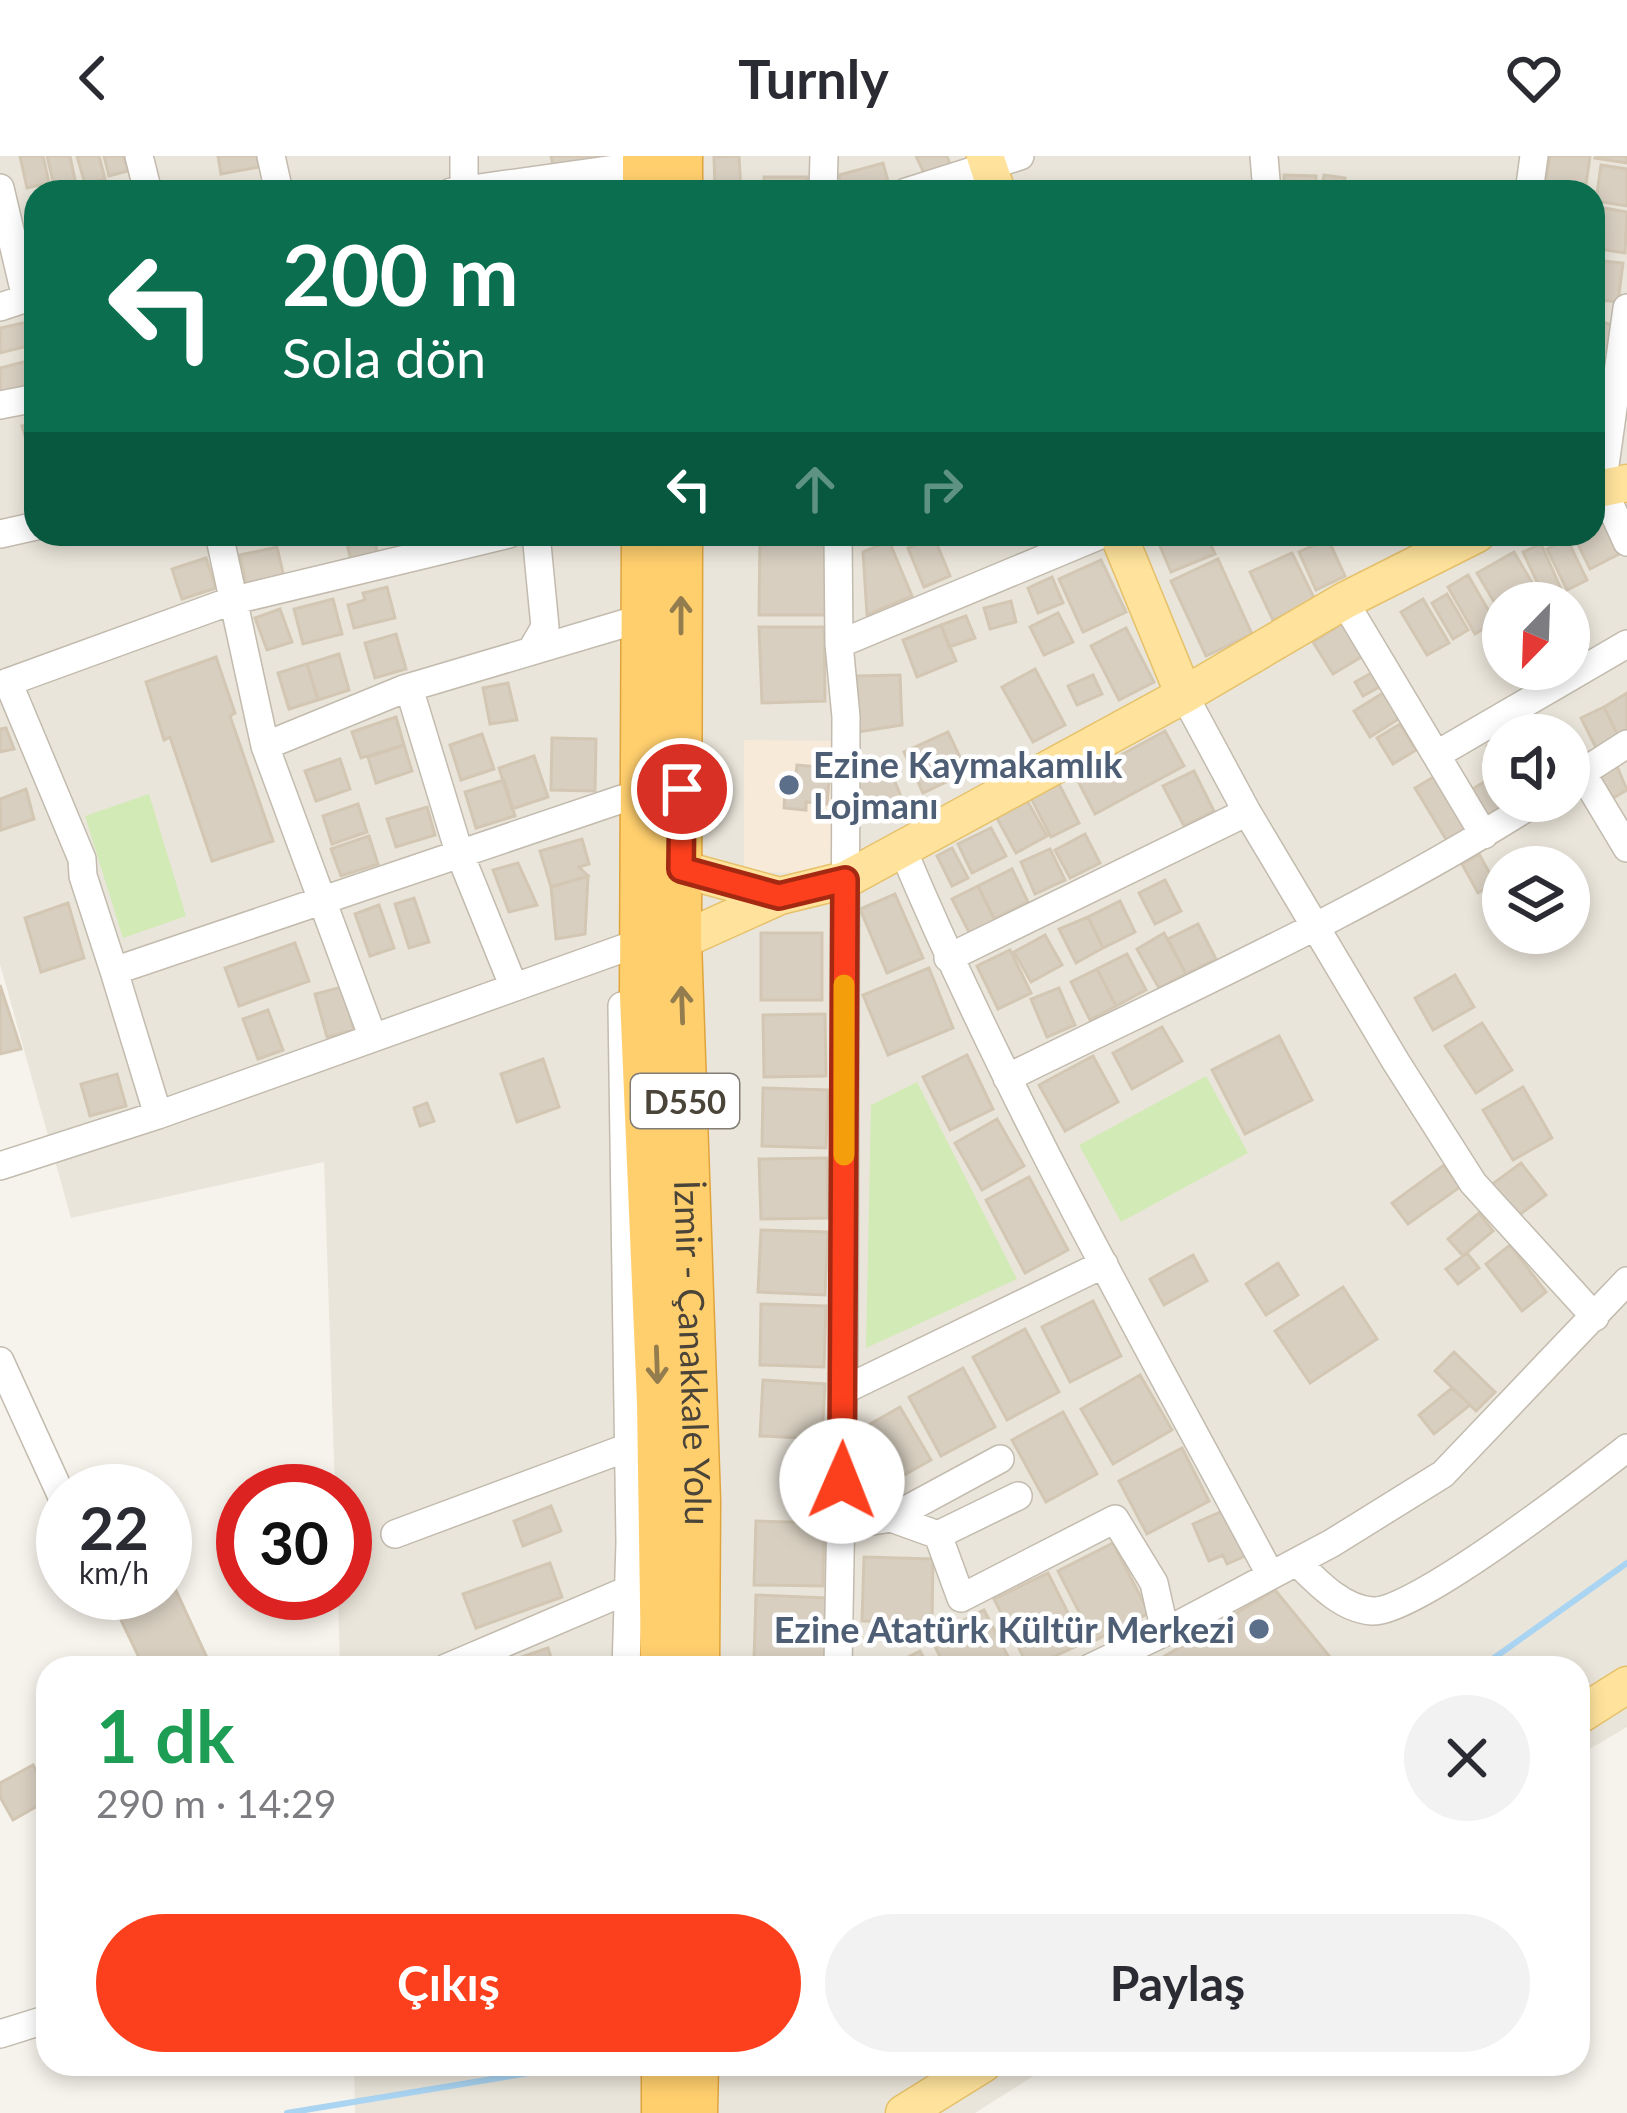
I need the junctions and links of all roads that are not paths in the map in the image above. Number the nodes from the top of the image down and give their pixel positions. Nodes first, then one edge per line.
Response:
1 (653, 167) edge
2 (998, 168) edge
3 (548, 180) edge
4 (952, 180) edge
5 (0, 188) edge
6 (21, 300) edge
7 (1627, 308) edge
8 (1607, 487) edge
9 (1627, 542) edge
10 (221, 546) edge
11 (459, 546) edge
12 (537, 546) edge
13 (628, 546) edge
14 (643, 546) edge
15 (681, 546) edge
16 (838, 546) edge
17 (1074, 546) edge
18 (1123, 546) edge
19 (1451, 546) edge
20 (230, 601) junction
21 (1344, 601) junction
22 (626, 623) junction
23 (839, 644) junction
24 (1627, 644) edge
25 (531, 651) junction
26 (4, 684) edge
27 (410, 688) junction
28 (1184, 695) junction
29 (1627, 744) edge
30 (265, 746) junction
31 (1436, 755) junction
32 (1590, 767) edge
33 (1590, 797) edge
34 (622, 799) junction
35 (1247, 812) junction
36 (1504, 822) edge
37 (1484, 835) junction
38 (902, 848) junction
39 (1627, 848) edge
40 (459, 852) junction
41 (681, 869) junction
42 (845, 880) junction
43 (779, 896) junction
44 (319, 900) junction
45 (1315, 926) junction
46 (647, 945) junction
47 (948, 958) junction
48 (114, 970) junction
49 (513, 985) junction
50 (373, 1038) junction
51 (1007, 1078) junction
52 (158, 1115) junction
53 (0, 1166) edge
54 (1104, 1264) junction
55 (1627, 1281) edge
56 (1595, 1317) junction
57 (0, 1361) edge
58 (844, 1390) junction
59 (626, 1448) junction
60 (1627, 1448) edge
61 (1000, 1459) dead end
62 (47, 1464) edge
63 (1018, 1496) dead end
64 (891, 1518) junction
65 (841, 1526) junction
66 (394, 1534) dead end
67 (938, 1535) junction
68 (1297, 1562) junction
69 (1270, 1574) junction
70 (628, 1590) junction
71 (1166, 1632) junction
72 (467, 1656) edge
73 (626, 1656) edge
74 (662, 1656) edge
75 (698, 1656) edge
76 (838, 1656) edge
77 (1115, 1656) edge
78 (1627, 1684) edge
79 (1590, 1708) edge
80 (36, 2023) edge
81 (0, 2034) edge
82 (663, 2076) edge
83 (698, 2076) edge
84 (964, 2076) edge
85 (663, 2113) edge
86 (696, 2113) edge
87 (904, 2113) edge

1 - 3 street
2 - 4 street
5 - 6 street
7 - 8 street
8 - 9 street
10 - 20 street
11 - 20 street
12 - 25 street
13 - 22 street
14 - 46 highway, İzmir - Çanakkale Yolu / D550
41 -> 15 highway, İzmir - Çanakkale Yolu / D550
16 - 23 street
17 - 23 street
18 - 28 main road
19 - 21 main road
20 - 26 street
20 - 30 street
21 - 28 main road
21 - 31 street
22 - 25 street
22 - 34 street
23 - 42 street
24 - 31 street
25 - 27 street
26 - 48 street
27 - 30 street
27 - 40 street
28 - 35 street
28 - 38 main road
29 - 32 street
30 - 44 street
31 - 37 street
33 - 39 street
34 - 40 street
34 - 46 street
35 - 45 street
35 - 47 street
36 - 37 street
37 - 45 street
38 - 42 main road
38 - 47 street
40 - 44 street
40 - 49 street
41 - 43 main road
41 - 46 highway, İzmir - Çanakkale Yolu / D550
42 - 43 main road
42 - 58 street
43 - 46 main road
44 - 48 street
44 - 50 street
45 - 51 street
45 - 56 street
46 - 49 street
46 - 59 street
46 -> 74 highway, İzmir - Çanakkale Yolu / D550
75 -> 46 highway, İzmir - Çanakkale Yolu / D550
47 - 51 street
48 - 52 street
49 - 50 street
50 - 52 street
51 - 54 street
52 - 53 street
54 - 58 street
54 - 69 street
55 - 56 street
56 - 68 street
57 - 62 street
58 - 65 street
59 - 66 street
59 - 70 street
60 - 68 street
61 - 64 street
63 - 67 street
64 - 65 street
64 - 67 street
65 - 76 street
67 - 71 street
68 - 69 street
69 - 71 street
70 - 72 street
70 - 73 street
71 - 77 street
78 - 79 main road
80 - 81 street
82 - 85 highway
83 - 86 highway
84 - 87 main road

